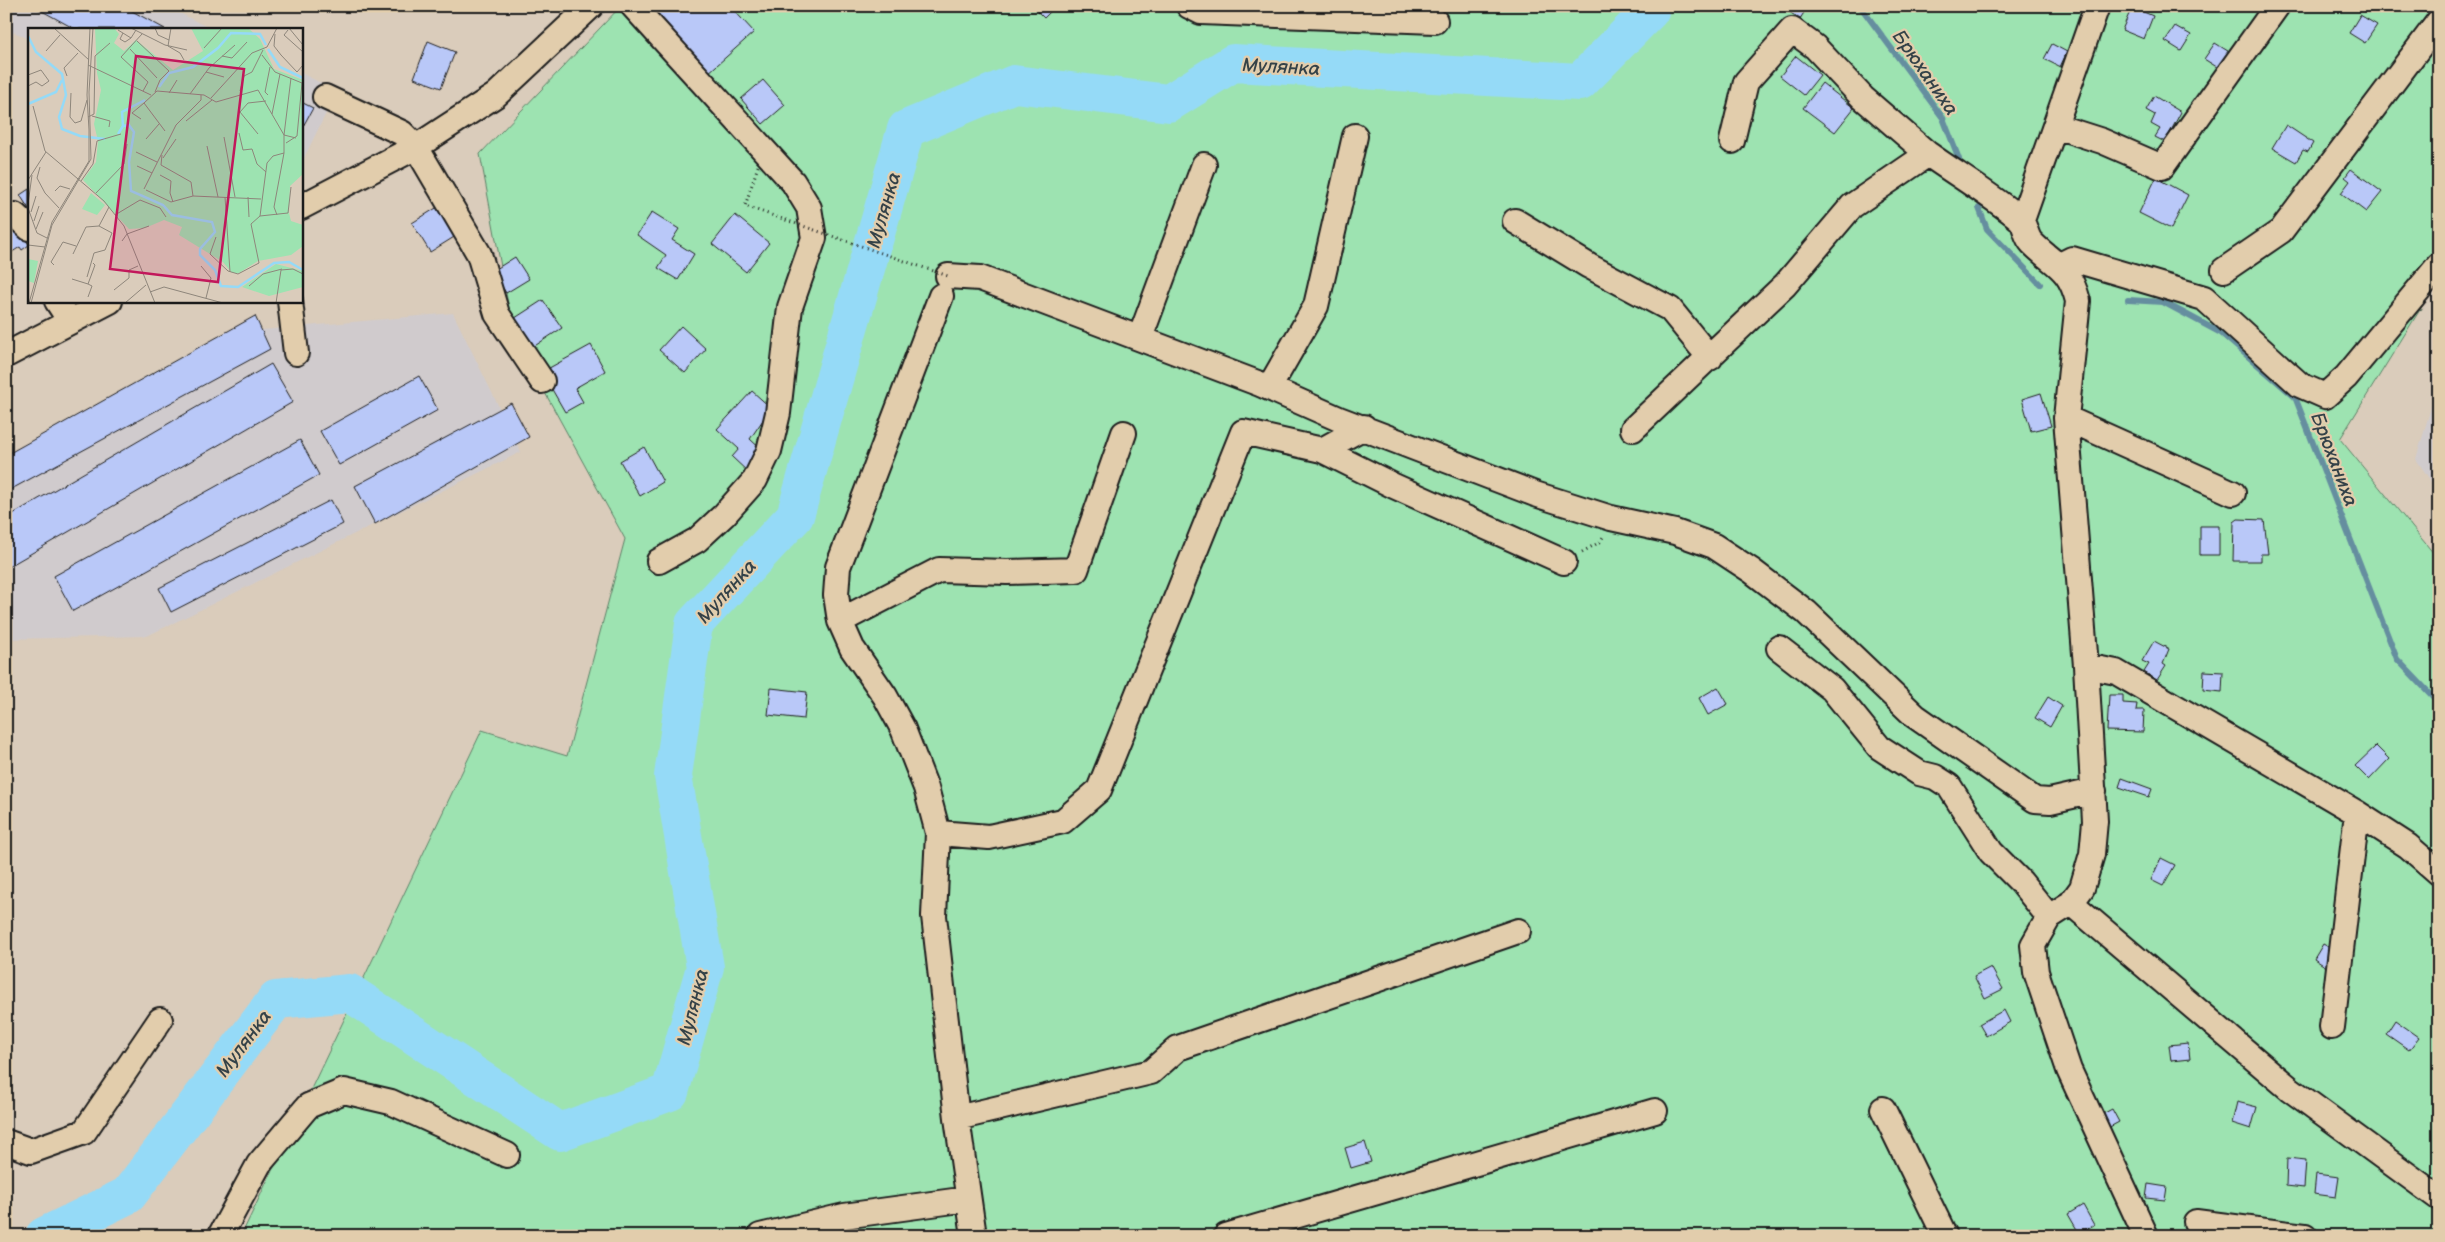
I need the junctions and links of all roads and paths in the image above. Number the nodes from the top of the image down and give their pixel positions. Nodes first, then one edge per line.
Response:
1 (591, 6) edge
2 (633, 6) edge
3 (1190, 6) edge
4 (2097, 6) edge
5 (2277, 6) edge
6 (1434, 21) dead end
7 (2439, 21) edge
8 (325, 97) dead end
9 (2055, 126) junction
10 (1355, 136) dead end
11 (1732, 141) dead end
12 (416, 148) junction
13 (1928, 154) junction
14 (1204, 165) dead end
15 (758, 166) dead end
16 (302, 206) edge
17 (6, 217) edge
18 (2022, 220) junction
19 (1515, 221) dead end
20 (28, 227) edge
21 (2060, 265) junction
22 (2439, 265) edge
23 (2224, 270) dead end
24 (944, 286) junction
25 (58, 302) edge
26 (108, 302) edge
27 (290, 302) edge
28 (70, 321) junction
29 (1140, 338) junction
30 (296, 353) dead end
31 (6, 355) edge
32 (1710, 358) junction
33 (542, 381) dead end
34 (1269, 388) junction
35 (2066, 418) junction
36 (1364, 427) junction
37 (1633, 429) dead end
38 (1124, 433) dead end
39 (1322, 450) junction
40 (2233, 493) dead end
41 (1611, 518) junction
42 (659, 561) dead end
43 (1564, 562) joint
44 (840, 620) junction
45 (1779, 648) dead end
46 (2086, 666) junction
47 (2094, 790) junction
48 (2357, 813) junction
49 (938, 833) junction
50 (2439, 873) edge
51 (2071, 903) junction
52 (2049, 917) junction
53 (1518, 931) dead end
54 (160, 1020) dead end
55 (2332, 1027) dead end
56 (1882, 1109) dead end
57 (1655, 1111) dead end
58 (957, 1118) junction
59 (6, 1142) edge
60 (507, 1155) dead end
61 (2439, 1198) edge
62 (968, 1199) junction
63 (2196, 1222) dead end
64 (220, 1236) edge
65 (760, 1236) edge
66 (974, 1236) edge
67 (1226, 1236) edge
68 (1945, 1236) edge
69 (2146, 1236) edge
70 (2305, 1236) edge

1 - 12 street
2 - 42 street
3 - 6 street
4 - 9 street
5 - 9 street
7 - 23 street
8 - 12 street
9 - 18 street
10 - 34 street
11 - 13 street
12 - 16 street
12 - 33 street
13 - 18 street
13 - 32 street
14 - 29 street
15 - 24 path, bridge
17 - 20 street
18 - 21 street
19 - 32 street
21 - 22 street
21 - 35 street
24 - 29 street
24 - 44 street
25 - 28 street
26 - 28 street
27 - 30 street
28 - 31 street
29 - 34 street
32 - 37 street
34 - 36 street
35 - 40 street
35 - 46 street
36 - 39 street
36 - 41 street
38 - 44 street
39 - 43 street
39 - 49 street
41 - 43 path
41 - 47 street
44 - 49 street
45 - 52 street
46 - 47 street
46 - 48 street
47 - 51 street
48 - 50 street
48 - 55 street
49 - 58 street
51 - 52 street
51 - 61 street
52 - 69 street
53 - 58 street
54 - 59 street
56 - 68 street
57 - 67 street
58 - 62 street
60 - 64 street
62 - 65 street
62 - 66 street
63 - 70 street

